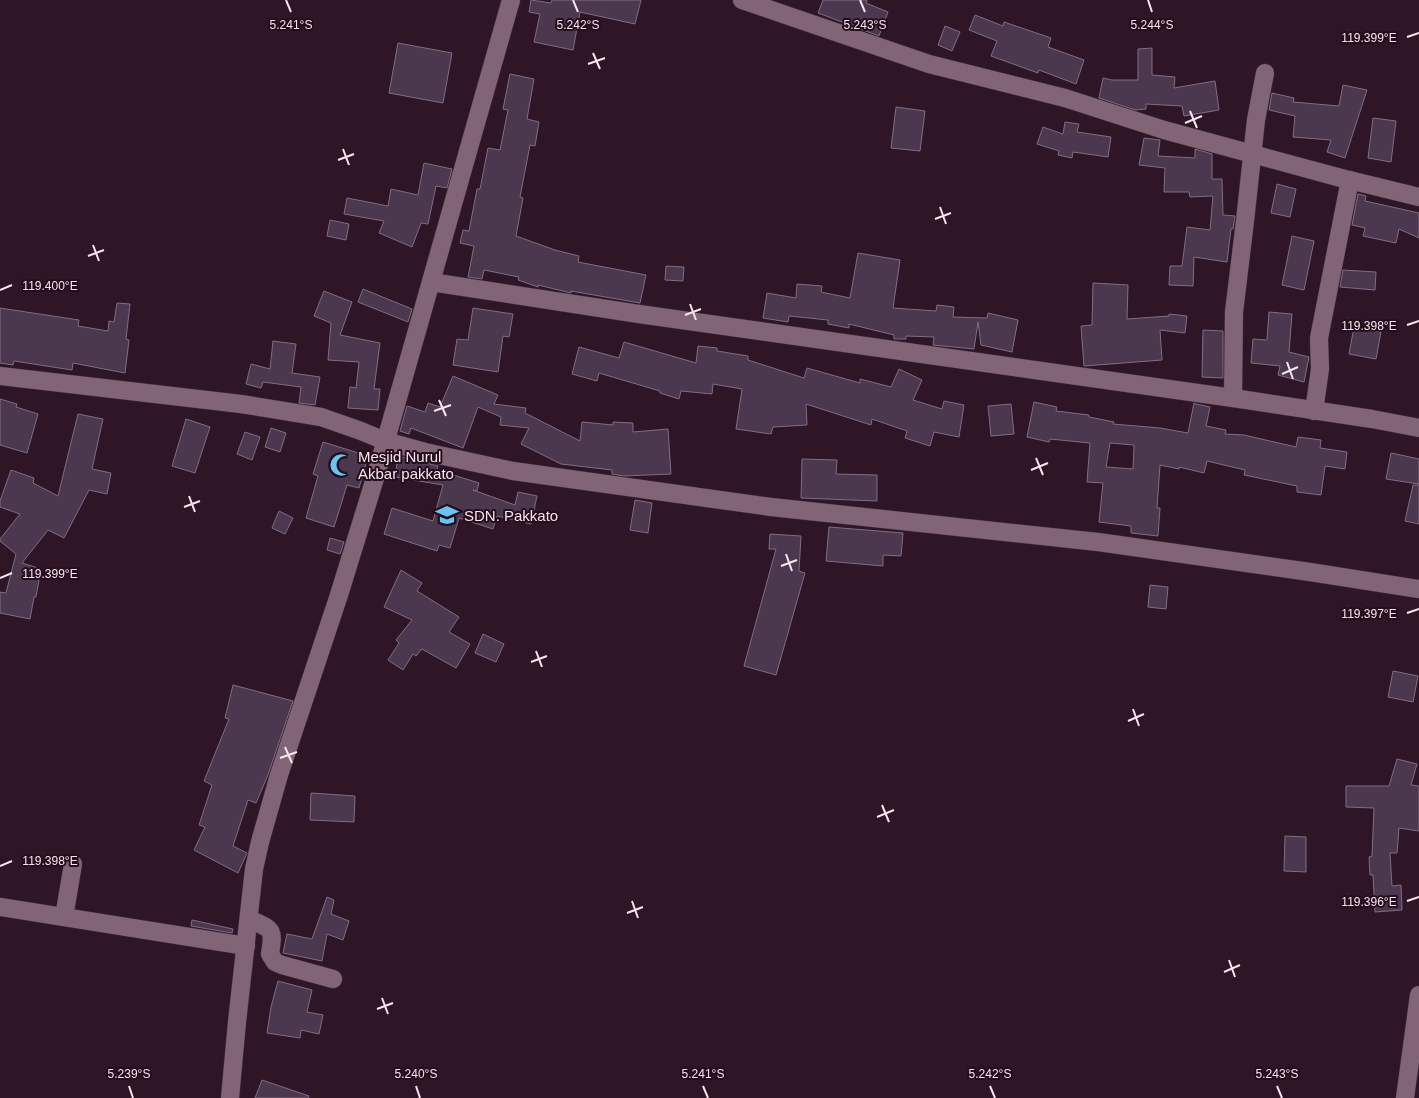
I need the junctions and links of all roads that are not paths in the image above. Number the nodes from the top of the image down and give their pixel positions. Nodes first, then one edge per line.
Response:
1 (511, 0) edge
2 (742, 0) edge
3 (1265, 73) dead end
4 (1253, 154) junction
5 (1350, 180) junction
6 (1419, 197) edge
7 (431, 282) junction
8 (0, 376) edge
9 (1233, 398) junction
10 (1314, 411) junction
11 (1419, 428) edge
12 (385, 442) junction
13 (1419, 589) edge
14 (73, 864) dead end
15 (0, 907) edge
16 (64, 917) junction
17 (249, 919) junction
18 (246, 946) junction
19 (332, 979) dead end
20 (1419, 995) edge
21 (230, 1098) edge
22 (1405, 1098) edge

1 - 7 street
2 - 4 street
3 - 4 street
4 - 5 street
4 - 9 street
5 - 6 street
5 - 10 street
7 - 9 street
7 - 12 street
8 - 12 street
9 - 10 street
10 - 11 street
12 - 13 street
12 - 17 street
14 - 16 street
15 - 16 street
16 - 18 street
17 - 18 street
17 - 19 street
18 - 21 street
20 - 22 street

